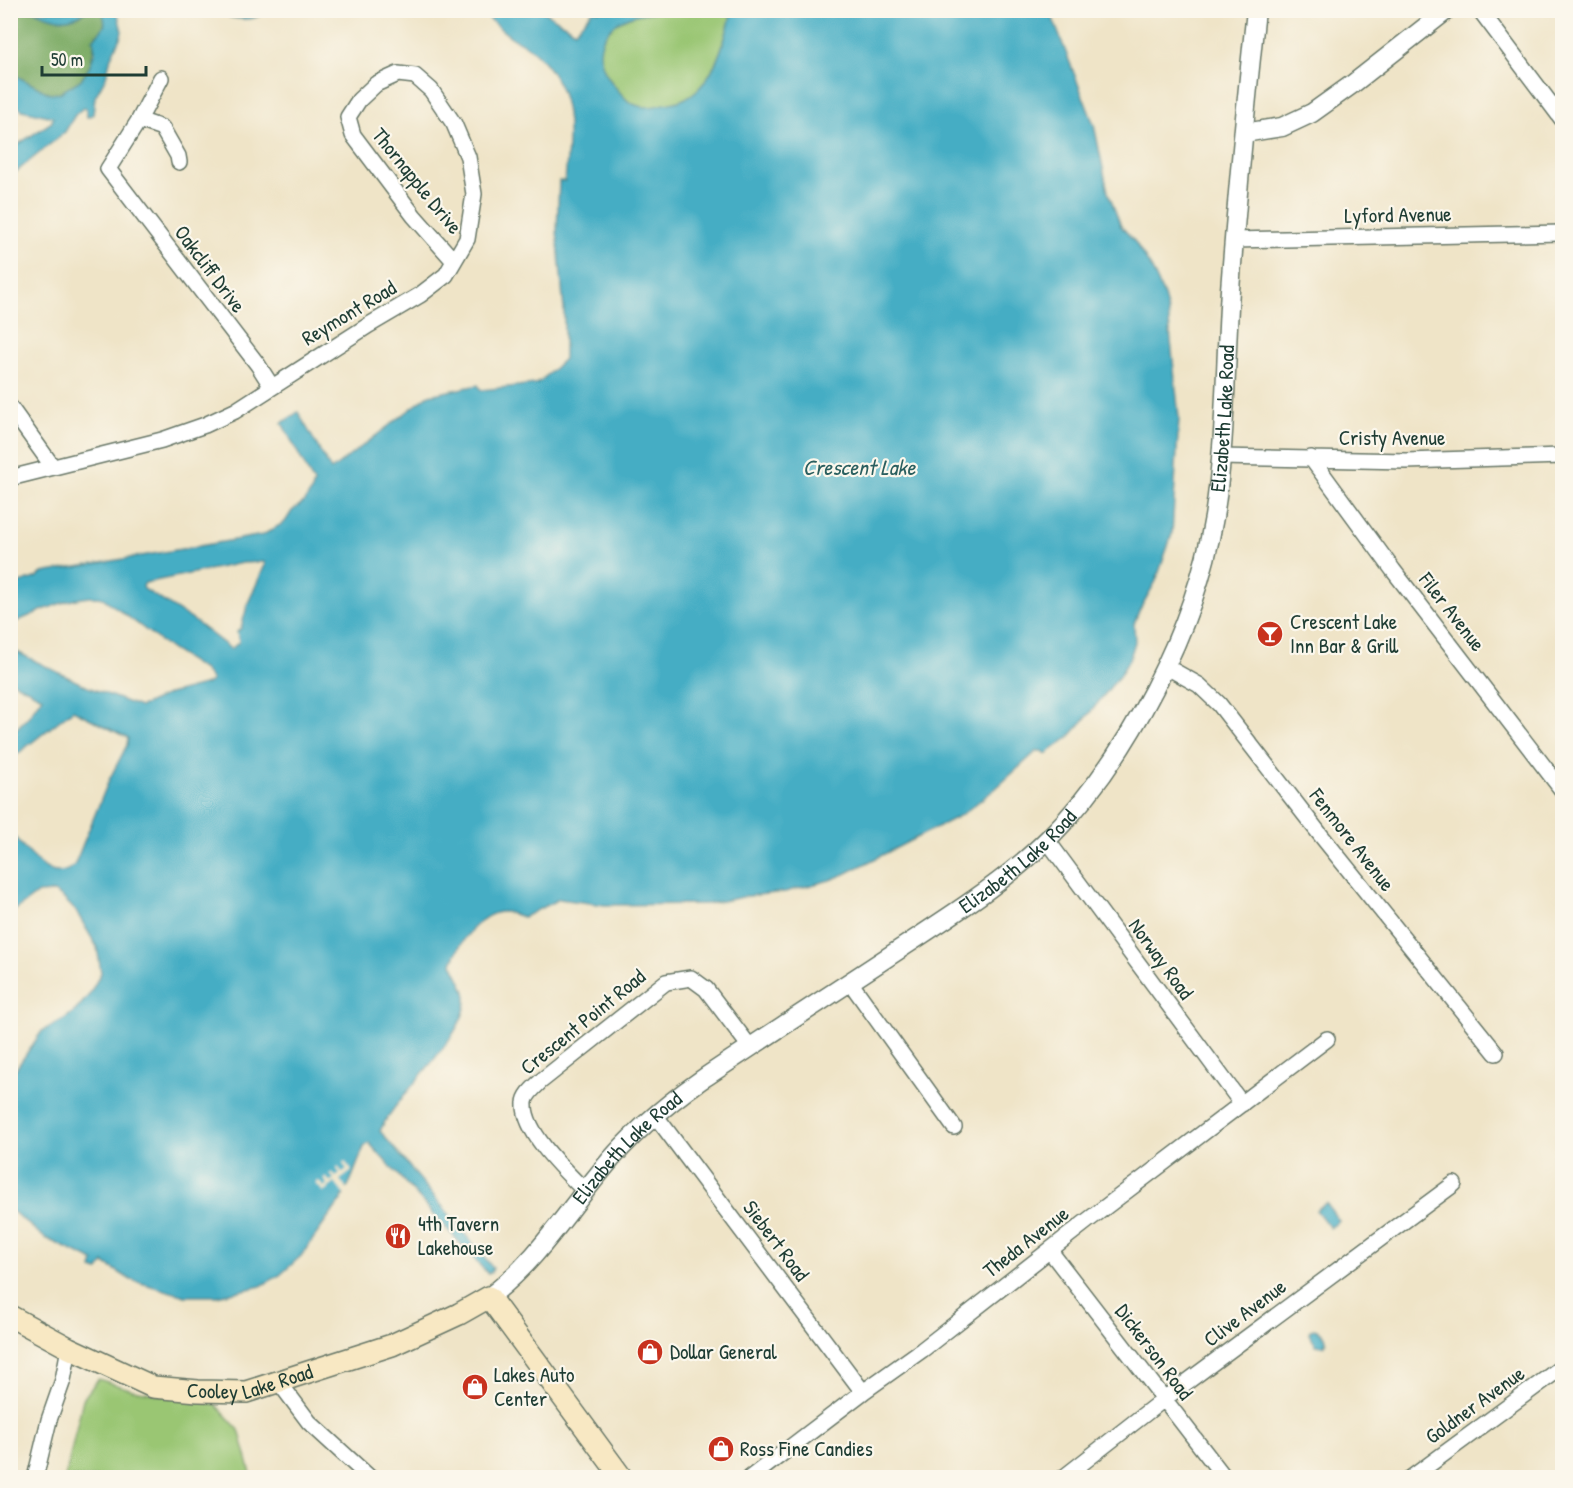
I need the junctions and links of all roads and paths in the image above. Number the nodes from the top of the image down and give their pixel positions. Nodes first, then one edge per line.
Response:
1 (1256, 10) edge
2 (1447, 10) edge
3 (1480, 10) edge
4 (161, 78) dead end
5 (364, 95) joint
6 (1563, 119) edge
7 (139, 120) junction
8 (1244, 133) junction
9 (179, 162) dead end
10 (1563, 233) edge
11 (1234, 240) junction
12 (454, 261) junction
13 (272, 387) junction
14 (10, 407) edge
15 (1563, 456) edge
16 (1220, 457) junction
17 (1311, 459) junction
18 (53, 466) junction
19 (10, 478) edge
20 (1165, 666) junction
21 (1563, 790) edge
22 (1047, 840) junction
23 (850, 982) junction
24 (1327, 1039) dead end
25 (750, 1047) junction
26 (1496, 1053) dead end
27 (1242, 1104) junction
28 (655, 1115) junction
29 (954, 1127) dead end
30 (1454, 1184) dead end
31 (585, 1191) junction
32 (1050, 1251) junction
33 (489, 1297) junction
34 (10, 1316) edge
35 (69, 1348) junction
36 (1563, 1367) edge
37 (279, 1382) junction
38 (863, 1392) junction
39 (1164, 1399) junction
40 (35, 1478) edge
41 (370, 1478) edge
42 (622, 1478) edge
43 (750, 1478) edge
44 (1063, 1478) edge
45 (1224, 1478) edge
46 (1411, 1478) edge

1 - 8 street, Elizabeth Lake Road
2 - 8 street
3 - 6 street
4 - 7 street
5 - 12 street, Thornapple Drive
5 - 12 street, Reymont Road
7 - 9 street
7 - 13 street, Oakcliff Drive
8 - 11 street, Elizabeth Lake Road
10 - 11 street, Lyford Avenue
11 - 16 street, Elizabeth Lake Road
12 - 13 street, Reymont Road
13 - 18 street, Reymont Road
14 - 18 street
15 - 17 street, Cristy Avenue
16 - 17 street, Cristy Avenue
16 - 20 street, Elizabeth Lake Road
17 - 21 street, Filer Avenue
18 - 19 street, Reymont Road
20 - 22 street, Elizabeth Lake Road
20 - 26 street, Fenmore Avenue
22 - 23 street, Elizabeth Lake Road
22 - 27 street, Norway Road
23 - 25 street, Elizabeth Lake Road
23 - 29 street
24 - 27 street, Theda Avenue
25 - 28 street, Elizabeth Lake Road
25 - 31 street, Crescent Point Road
27 - 32 street, Theda Avenue
28 - 31 street, Elizabeth Lake Road
28 - 38 street, Siebert Road
30 - 39 street, Clive Avenue
31 - 33 street, Elizabeth Lake Road
32 - 38 street, Theda Avenue
32 - 39 street, Dickerson Road
33 - 37 main road, Cooley Lake Road
33 - 42 main road
34 - 35 main road, Cooley Lake Road
35 - 37 main road, Cooley Lake Road
35 - 40 street
36 - 46 street, Goldner Avenue
37 - 41 street
38 - 43 street, Theda Avenue
39 - 44 street, Clive Avenue
39 - 45 street, Dickerson Road

